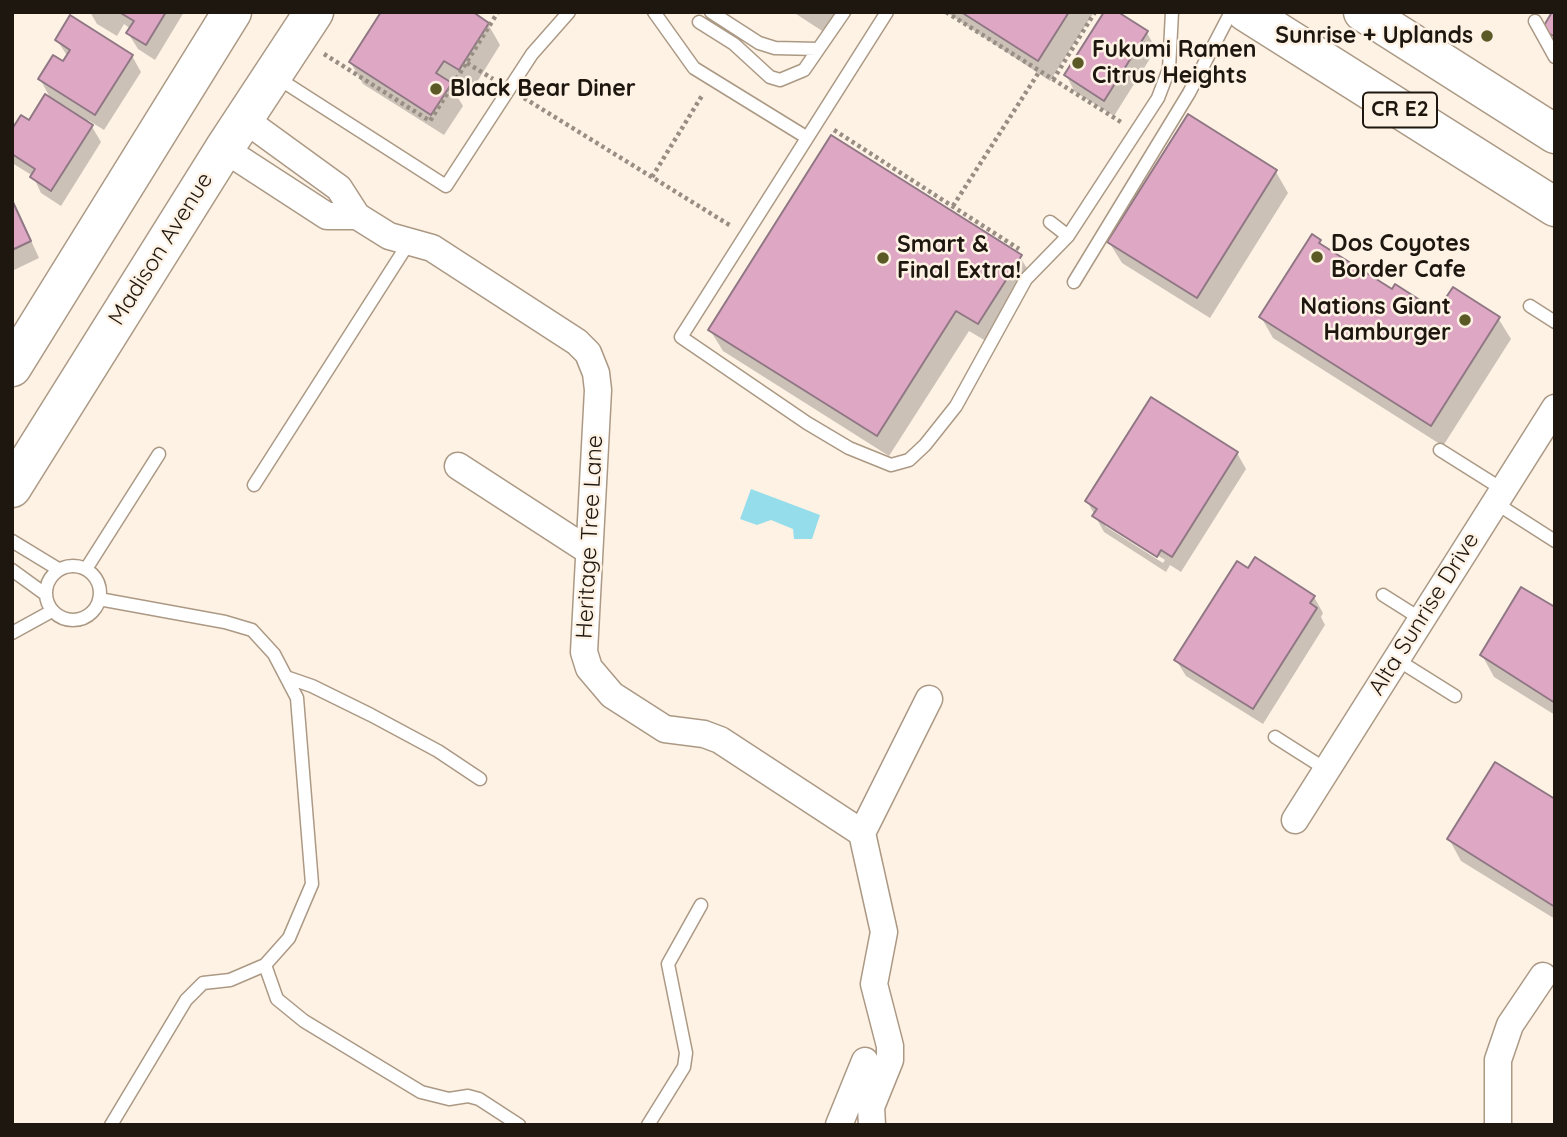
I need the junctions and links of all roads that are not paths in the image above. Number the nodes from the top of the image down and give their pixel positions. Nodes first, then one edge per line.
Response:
1 (232, 12) edge
2 (314, 12) edge
3 (569, 12) edge
4 (654, 12) edge
5 (711, 12) edge
6 (844, 12) edge
7 (887, 12) edge
8 (1172, 12) edge
9 (1231, 12) edge
10 (1246, 12) edge
11 (1363, 12) edge
12 (1535, 21) dead end
13 (699, 22) dead end
14 (818, 49) junction
15 (1555, 57) edge
16 (273, 75) junction
17 (234, 134) junction
18 (1555, 134) edge
19 (806, 137) junction
20 (1555, 207) edge
21 (357, 216) junction
22 (1050, 222) dead end
23 (1068, 236) junction
24 (408, 244) junction
25 (1074, 282) dead end
26 (1530, 306) dead end
27 (1555, 322) edge
28 (12, 367) edge
29 (1555, 408) edge
30 (1440, 450) dead end
31 (159, 454) dead end
32 (458, 466) dead end
33 (254, 485) dead end
34 (12, 488) edge
35 (1498, 496) junction
36 (12, 541) edge
37 (1555, 541) edge
38 (589, 551) junction
39 (58, 569) junction
40 (86, 569) junction
41 (12, 570) edge
42 (45, 594) junction
43 (1383, 594) dead end
44 (99, 599) junction
45 (52, 611) junction
46 (1421, 619) junction
47 (12, 634) edge
48 (1396, 659) junction
49 (286, 677) junction
50 (1455, 696) dead end
51 (929, 699) dead end
52 (1275, 737) dead end
53 (1327, 770) junction
54 (481, 779) dead end
55 (1295, 820) dead end
56 (862, 833) junction
57 (701, 905) dead end
58 (265, 965) junction
59 (1543, 976) dead end
60 (865, 1060) dead end
61 (111, 1125) edge
62 (519, 1125) edge
63 (648, 1125) edge
64 (839, 1125) edge
65 (872, 1125) edge
66 (1498, 1125) edge

1 - 28 main road
2 - 16 main road, Madison Avenue
3 - 16 lane
4 - 19 lane
5 - 14 lane
6 - 14 lane
7 - 19 lane
8 - 23 lane
9 - 25 lane
10 - 20 main road, CR E2
11 - 18 main road, CR E2
12 - 15 lane
13 - 14 lane
16 - 17 main road, Madison Avenue
17 - 21 street, Heritage Tree Lane
17 - 21 street, Heritage Tree Lane
17 - 34 main road, Madison Avenue
19 - 23 lane
21 - 24 street, Heritage Tree Lane
22 - 23 lane
24 - 33 lane
24 - 38 street, Heritage Tree Lane
26 - 27 lane
29 - 35 street, Alta Sunrise Drive
30 - 35 lane
31 - 40 lane
32 - 38 street
35 - 37 lane
35 - 46 street, Alta Sunrise Drive
36 - 39 lane
38 - 56 street, Heritage Tree Lane
39 - 40 lane
39 - 42 lane
40 - 44 lane
41 - 42 lane
42 - 45 lane
43 - 46 lane
44 - 45 lane
44 - 49 lane
45 - 47 lane
46 - 48 street, Alta Sunrise Drive
48 - 50 lane
48 - 53 street, Alta Sunrise Drive
49 - 54 lane
49 - 58 lane
51 - 56 street
52 - 53 lane
53 - 55 street, Alta Sunrise Drive
56 - 65 street
57 - 63 lane
58 - 61 lane
58 - 62 lane
59 - 66 street
60 - 64 street

